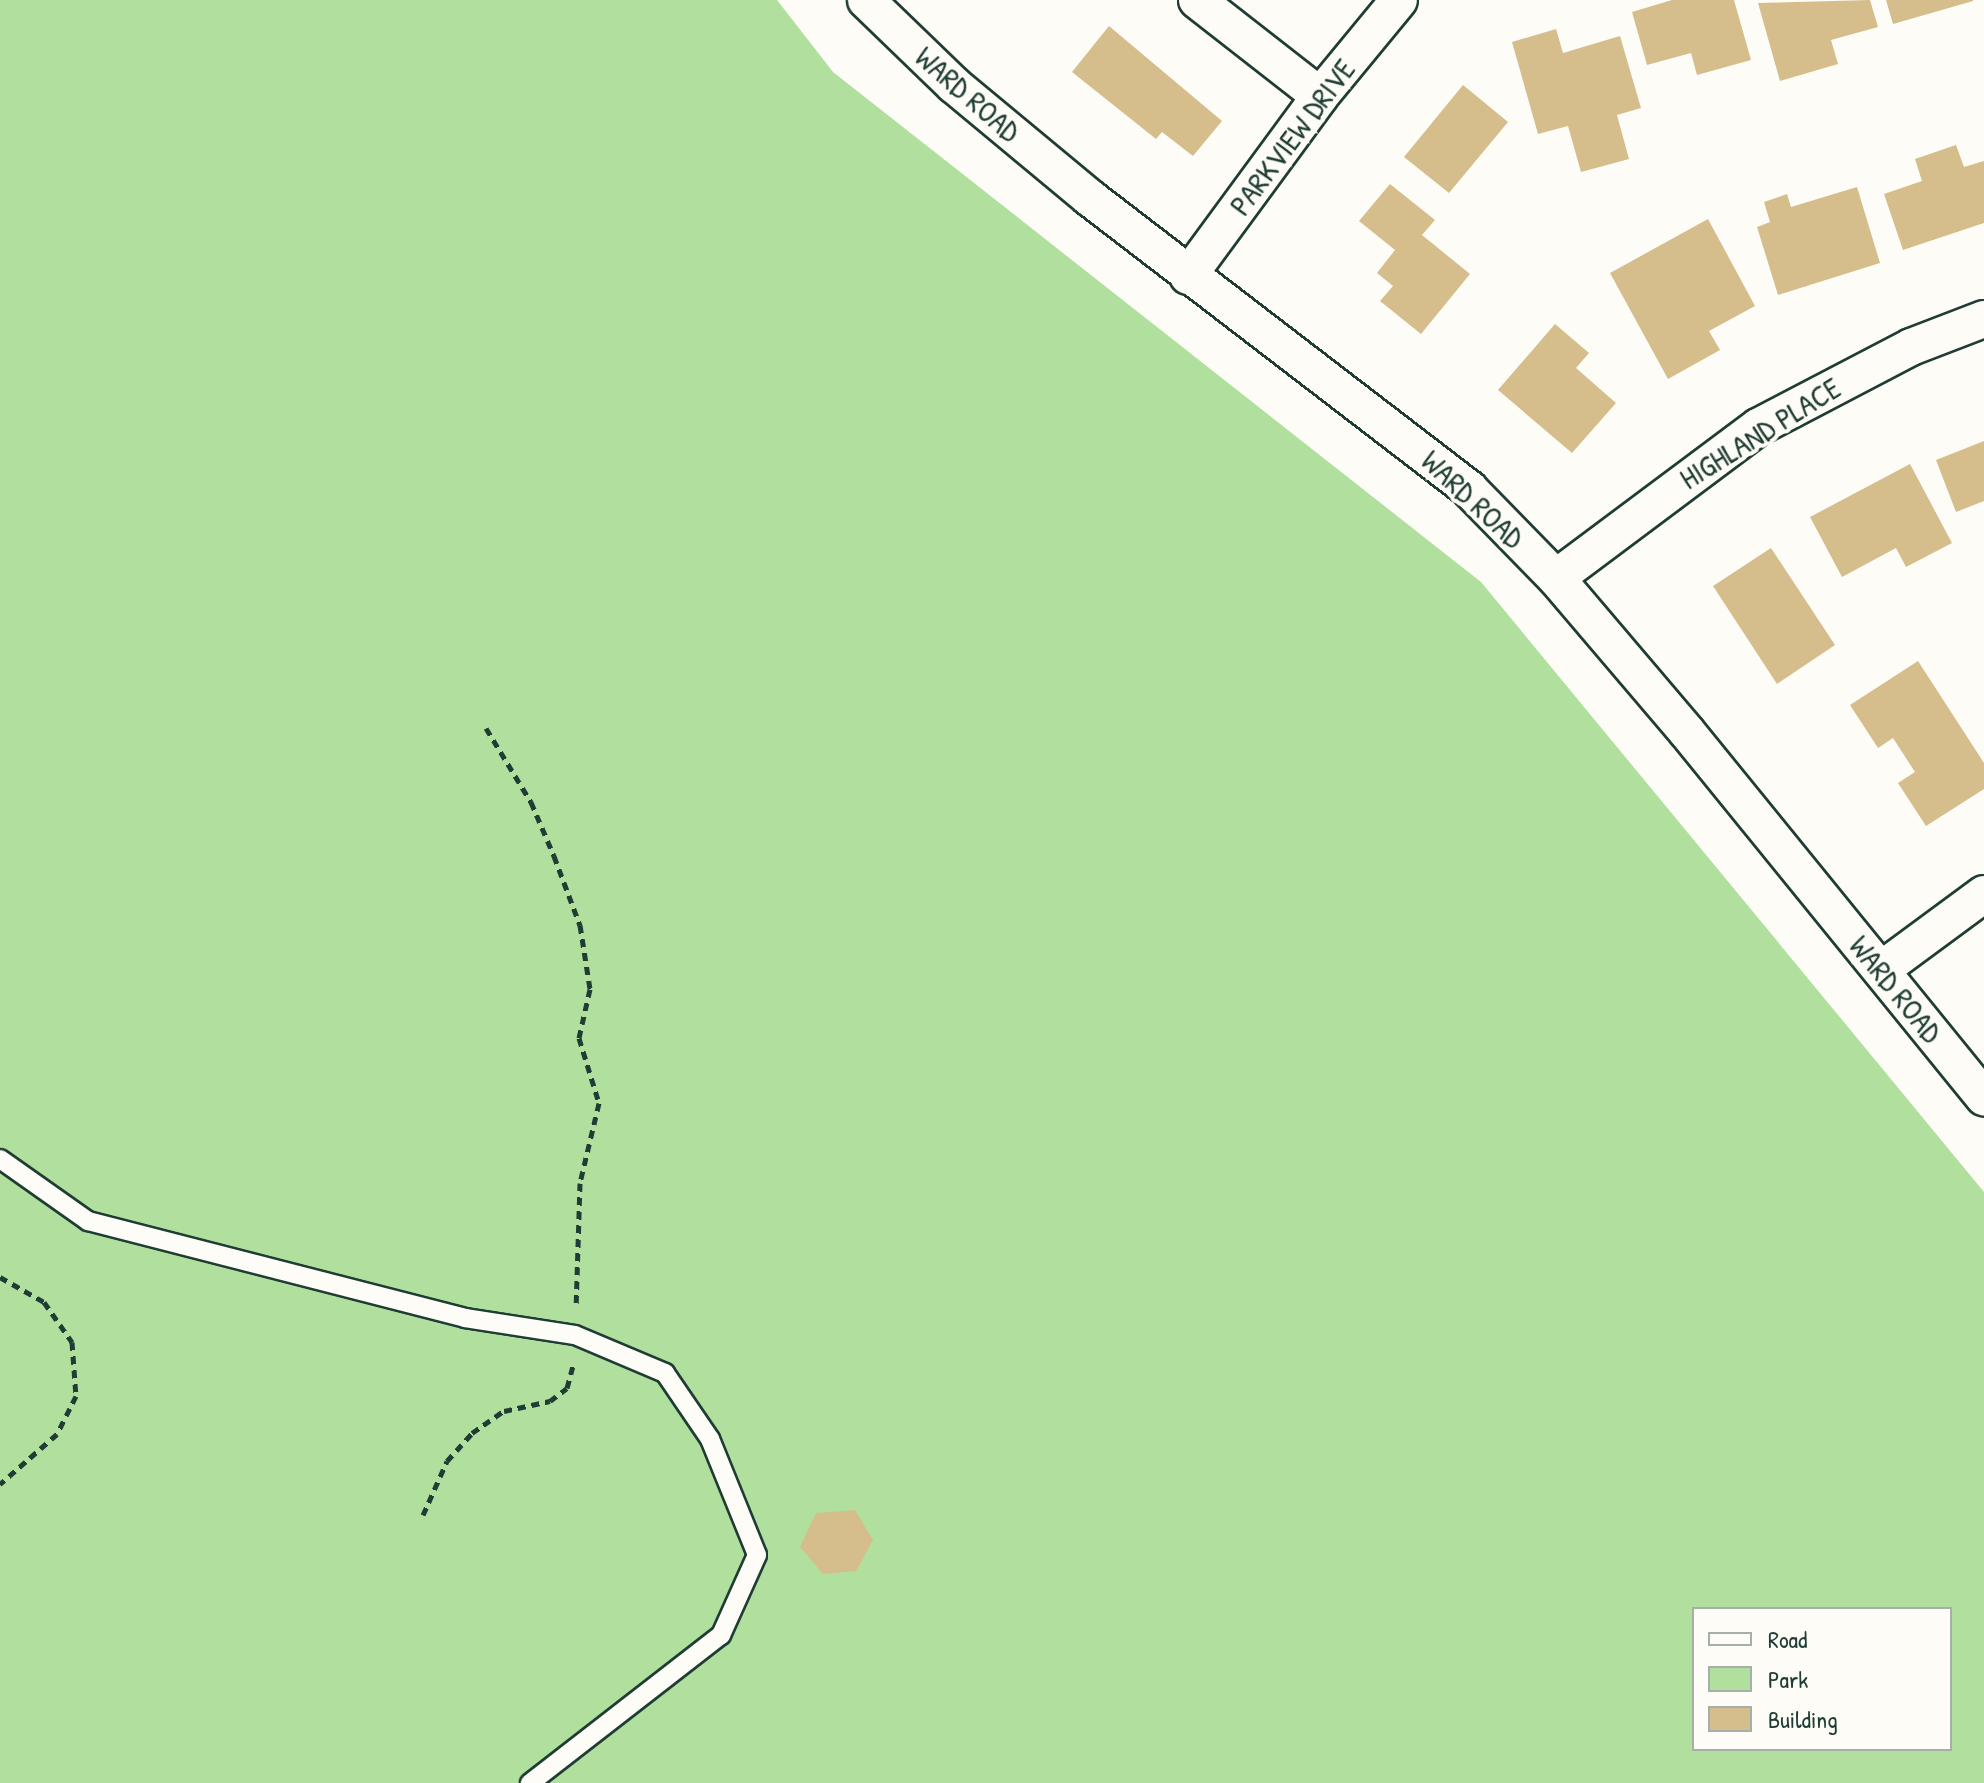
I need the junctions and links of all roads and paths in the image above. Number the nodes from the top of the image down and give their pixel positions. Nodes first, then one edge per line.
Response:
1 (866, 0) edge
2 (1197, 0) edge
3 (1399, 0) edge
4 (1320, 96) junction
5 (1188, 276) junction
6 (1984, 319) edge
7 (1556, 578) junction
8 (486, 728) dead end
9 (1984, 894) edge
10 (1881, 970) junction
11 (1984, 1097) edge
12 (0, 1159) edge
13 (0, 1277) edge
14 (575, 1335) junction
15 (0, 1484) edge
16 (423, 1515) dead end
17 (530, 1783) edge

1 - 5 street, WARD ROAD
2 - 4 street
3 - 4 street, PARKVIEW DRIVE
4 - 5 street, PARKVIEW DRIVE
5 - 7 street, WARD ROAD
6 - 7 street, HIGHLAND PLACE
7 - 10 street, WARD ROAD
8 - 14 path
9 - 10 street
10 - 11 street, WARD ROAD
12 - 14 lane
13 - 15 path
14 - 16 path
14 - 17 lane

